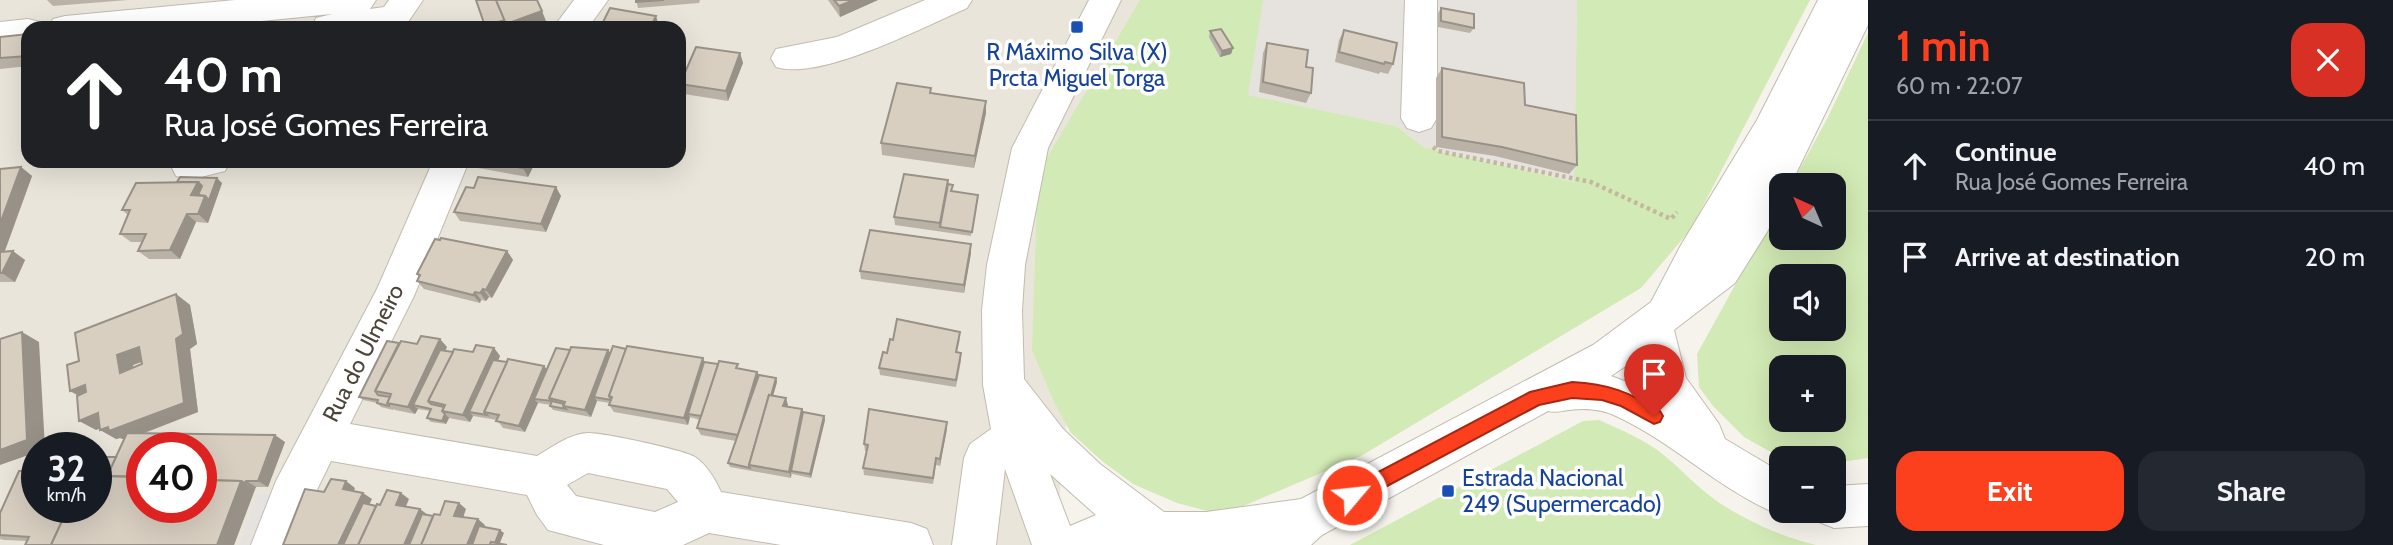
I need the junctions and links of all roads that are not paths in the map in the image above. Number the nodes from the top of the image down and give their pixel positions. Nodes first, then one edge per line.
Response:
1 (359, 0) edge
2 (407, 0) edge
3 (592, 0) edge
4 (956, 0) edge
5 (1421, 0) edge
6 (1833, 0) edge
7 (1864, 0) edge
8 (1099, 3) edge
9 (141, 21) edge
10 (367, 21) edge
11 (575, 21) edge
12 (21, 32) edge
13 (0, 34) edge
14 (788, 58) dead end
15 (1419, 118) road end
16 (448, 168) edge
17 (1659, 319) junction
18 (1004, 385) junction
19 (1536, 398) junction
20 (320, 439) junction
21 (1014, 439) junction
22 (1726, 464) junction
23 (541, 477) junction
24 (1769, 489) edge
25 (1868, 505) edge
26 (1846, 506) edge
27 (701, 510) junction
28 (1292, 532) edge
29 (1167, 536) edge
30 (273, 545) edge
31 (911, 545) edge
32 (974, 545) edge
33 (1054, 545) edge
34 (1080, 545) edge

1 - 9 street
2 - 10 street
3 - 11 street
4 - 14 street
5 - 15 street
6 - 17 street
7 - 17 street
8 - 18 street
12 - 13 street
16 - 20 street, Rua do Ulmeiro
17 - 19 street
17 - 22 street
18 - 21 street
18 - 29 street
19 - 22 street
19 - 28 street
20 - 23 street
20 - 30 street, Rua do Ulmeiro
21 - 32 street
21 - 33 street
22 - 24 street
23 - 27 street
23 - 27 street
25 - 26 street
27 - 31 street
28 - 29 street
29 - 34 street

